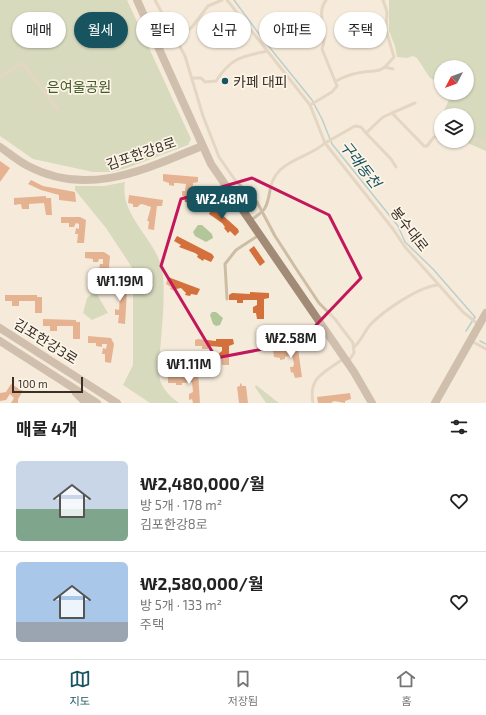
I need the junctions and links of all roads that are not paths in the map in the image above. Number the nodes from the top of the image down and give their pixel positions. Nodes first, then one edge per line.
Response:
1 (137, 0) edge
2 (155, 0) edge
3 (222, 0) edge
4 (227, 0) edge
5 (326, 0) edge
6 (383, 0) edge
7 (143, 12) edge
8 (162, 12) edge
9 (189, 30) edge
10 (160, 48) edge
11 (181, 48) edge
12 (267, 51) junction
13 (385, 67) junction
14 (393, 69) dead end
15 (0, 77) edge
16 (192, 78) junction
17 (336, 81) junction
18 (415, 103) dead end
19 (311, 104) junction
20 (58, 110) dead end
21 (392, 113) junction
22 (366, 133) junction
23 (434, 137) edge
24 (474, 140) edge
25 (325, 143) junction
26 (202, 146) junction
27 (0, 147) edge
28 (486, 147) edge
29 (396, 167) dead end
30 (262, 211) junction
31 (251, 220) junction
32 (260, 234) junction
33 (439, 285) junction
34 (227, 298) dead end
35 (486, 313) edge
36 (478, 324) junction
37 (0, 328) edge
38 (0, 341) edge
39 (471, 341) junction
40 (354, 347) junction
41 (486, 349) edge
42 (346, 360) junction
43 (66, 382) junction
44 (86, 403) edge
45 (97, 403) edge
46 (118, 403) edge
47 (313, 403) edge
48 (372, 403) edge
49 (435, 403) edge

1 - 7 street
2 - 8 lane
3 - 9 lane
4 - 12 lane
5 - 17 lane
6 - 13 lane
10 - 26 street
11 - 16 lane
12 - 16 lane
12 - 19 lane
13 - 14 lane
13 - 17 lane
15 - 20 lane
16 - 30 lane
17 - 19 lane
18 - 21 lane
19 - 25 lane
21 - 22 lane
21 - 23 lane
22 - 25 lane
22 - 29 lane
24 - 28 lane
25 - 30 lane
25 - 33 lane, 봉수대로
26 - 27 street, 김포한강8로
26 - 31 street
26 - 32 street
30 - 31 lane
30 - 40 lane
31 - 32 street
32 - 34 lane
32 - 42 street
33 - 36 lane, 봉수대로
33 - 40 lane
35 - 36 street
36 - 39 street
37 - 46 street, 김포한강3로
38 - 43 street, 김포한강3로
39 - 41 lane
39 - 49 street
40 - 42 lane
42 - 47 lane
42 - 48 street
43 - 44 street
43 - 45 street, 김포한강3로

